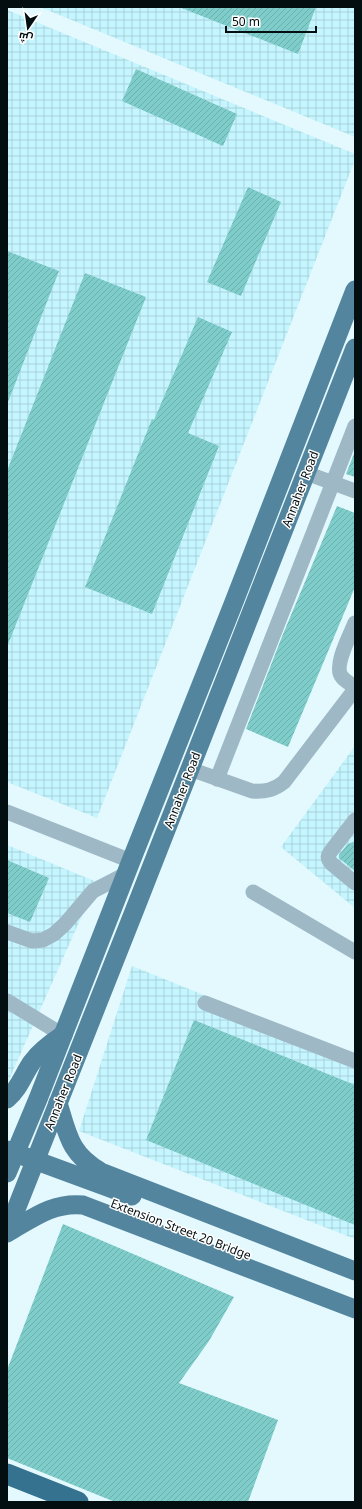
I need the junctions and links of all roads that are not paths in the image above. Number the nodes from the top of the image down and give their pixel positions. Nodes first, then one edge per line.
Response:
1 (355, 290) edge
2 (355, 348) edge
3 (355, 426) edge
4 (306, 473) junction
5 (333, 483) junction
6 (355, 491) edge
7 (355, 623) edge
8 (355, 688) edge
9 (190, 769) junction
10 (217, 779) junction
11 (7, 812) edge
12 (355, 820) edge
13 (128, 868) junction
14 (355, 883) edge
15 (253, 892) dead end
16 (7, 932) edge
17 (355, 952) edge
18 (7, 1001) edge
19 (205, 1002) dead end
20 (63, 1035) junction
21 (355, 1061) edge
22 (7, 1099) edge
23 (58, 1103) junction
24 (7, 1150) edge
25 (7, 1162) edge
26 (7, 1173) edge
27 (130, 1202) junction
28 (7, 1233) edge
29 (355, 1271) edge
30 (355, 1284) edge
31 (355, 1297) edge
32 (355, 1309) edge
33 (7, 1474) edge
34 (78, 1502) edge

1 - 13 main road, Annaher Road
2 - 4 main road, Annaher Road
3 - 5 street
4 - 5 street
4 - 9 main road, Annaher Road
5 - 6 street
5 - 10 street
7 - 8 street
8 - 10 street
9 - 10 street
9 - 23 main road, Annaher Road
11 - 13 street
12 - 14 street
13 - 16 street
13 - 20 main road, Annaher Road
15 - 17 street
18 - 20 street
19 - 21 street
20 - 22 main road
20 - 26 main road, Annaher Road
23 - 28 main road, Annaher Road
23 - 29 main road
24 - 27 main road, Extension Street 20 Bridge, bridge
25 - 27 main road, Extension Street 20 Bridge
27 - 30 main road, Extension Street 20 Bridge
27 - 31 main road, Extension Street 20 Bridge
28 - 32 main road
33 - 34 highway

